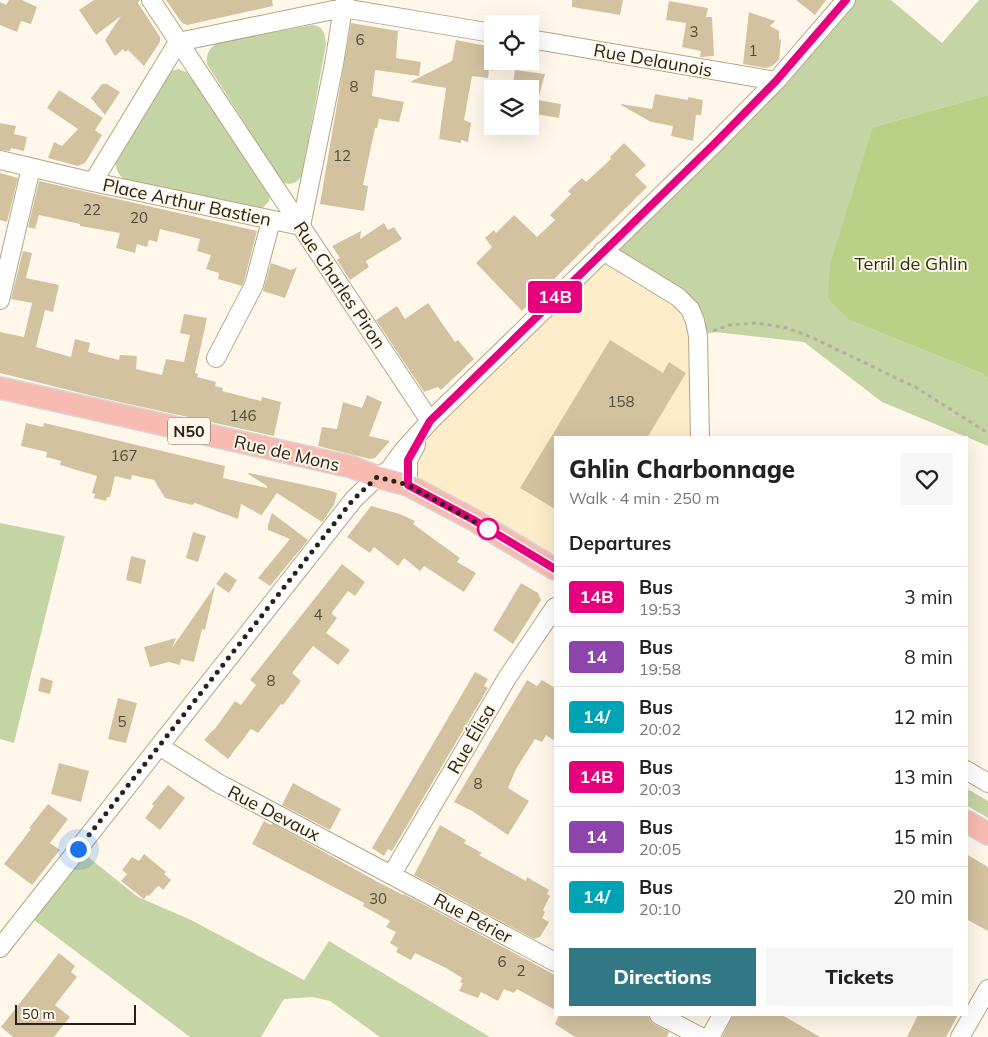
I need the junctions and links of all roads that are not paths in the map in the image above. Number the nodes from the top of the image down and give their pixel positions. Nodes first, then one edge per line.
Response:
1 (151, 0) edge
2 (846, 0) edge
3 (344, 4) edge
4 (484, 31) edge
5 (539, 41) edge
6 (178, 42) junction
7 (776, 81) junction
8 (0, 160) edge
9 (31, 168) junction
10 (93, 182) junction
11 (271, 221) junction
12 (301, 226) junction
13 (603, 251) junction
14 (0, 300) edge
15 (216, 358) dead end
16 (0, 388) edge
17 (430, 421) junction
18 (700, 436) edge
19 (377, 477) junction
20 (408, 485) junction
21 (554, 568) edge
22 (554, 608) edge
23 (159, 746) junction
24 (968, 771) edge
25 (988, 783) edge
26 (968, 822) edge
27 (988, 834) edge
28 (392, 874) junction
29 (0, 948) edge
30 (553, 956) edge
31 (988, 989) edge
32 (661, 1016) edge
33 (721, 1016) edge
34 (701, 1037) edge
35 (710, 1037) edge
36 (960, 1037) edge

1 - 6 street, Rue Charles Piron
2 - 7 street
3 - 4 street
3 - 6 street
3 - 12 street
5 - 7 street, Rue Delaunois
6 - 10 street, Place Arthur Bastien
6 - 12 street, Rue Charles Piron
7 - 13 street
8 - 9 street
9 - 10 street
9 - 14 street
10 - 11 street, Place Arthur Bastien
11 - 12 street, Place Arthur Bastien
11 - 15 street
12 - 17 street, Rue Charles Piron
13 - 17 street
13 - 18 street
16 - 19 main road, Rue de Mons / N50
17 - 19 street
17 - 20 street
19 - 20 main road, Rue de Mons / N50
19 - 23 street
20 - 21 main road, Rue de Mons / N50
22 - 28 street, Rue Élisa
23 - 28 street, Rue Devaux
23 - 29 street
24 - 25 street
26 - 27 main road
28 - 30 street, Rue Périer
31 - 36 street
32 - 34 street
33 - 35 street

